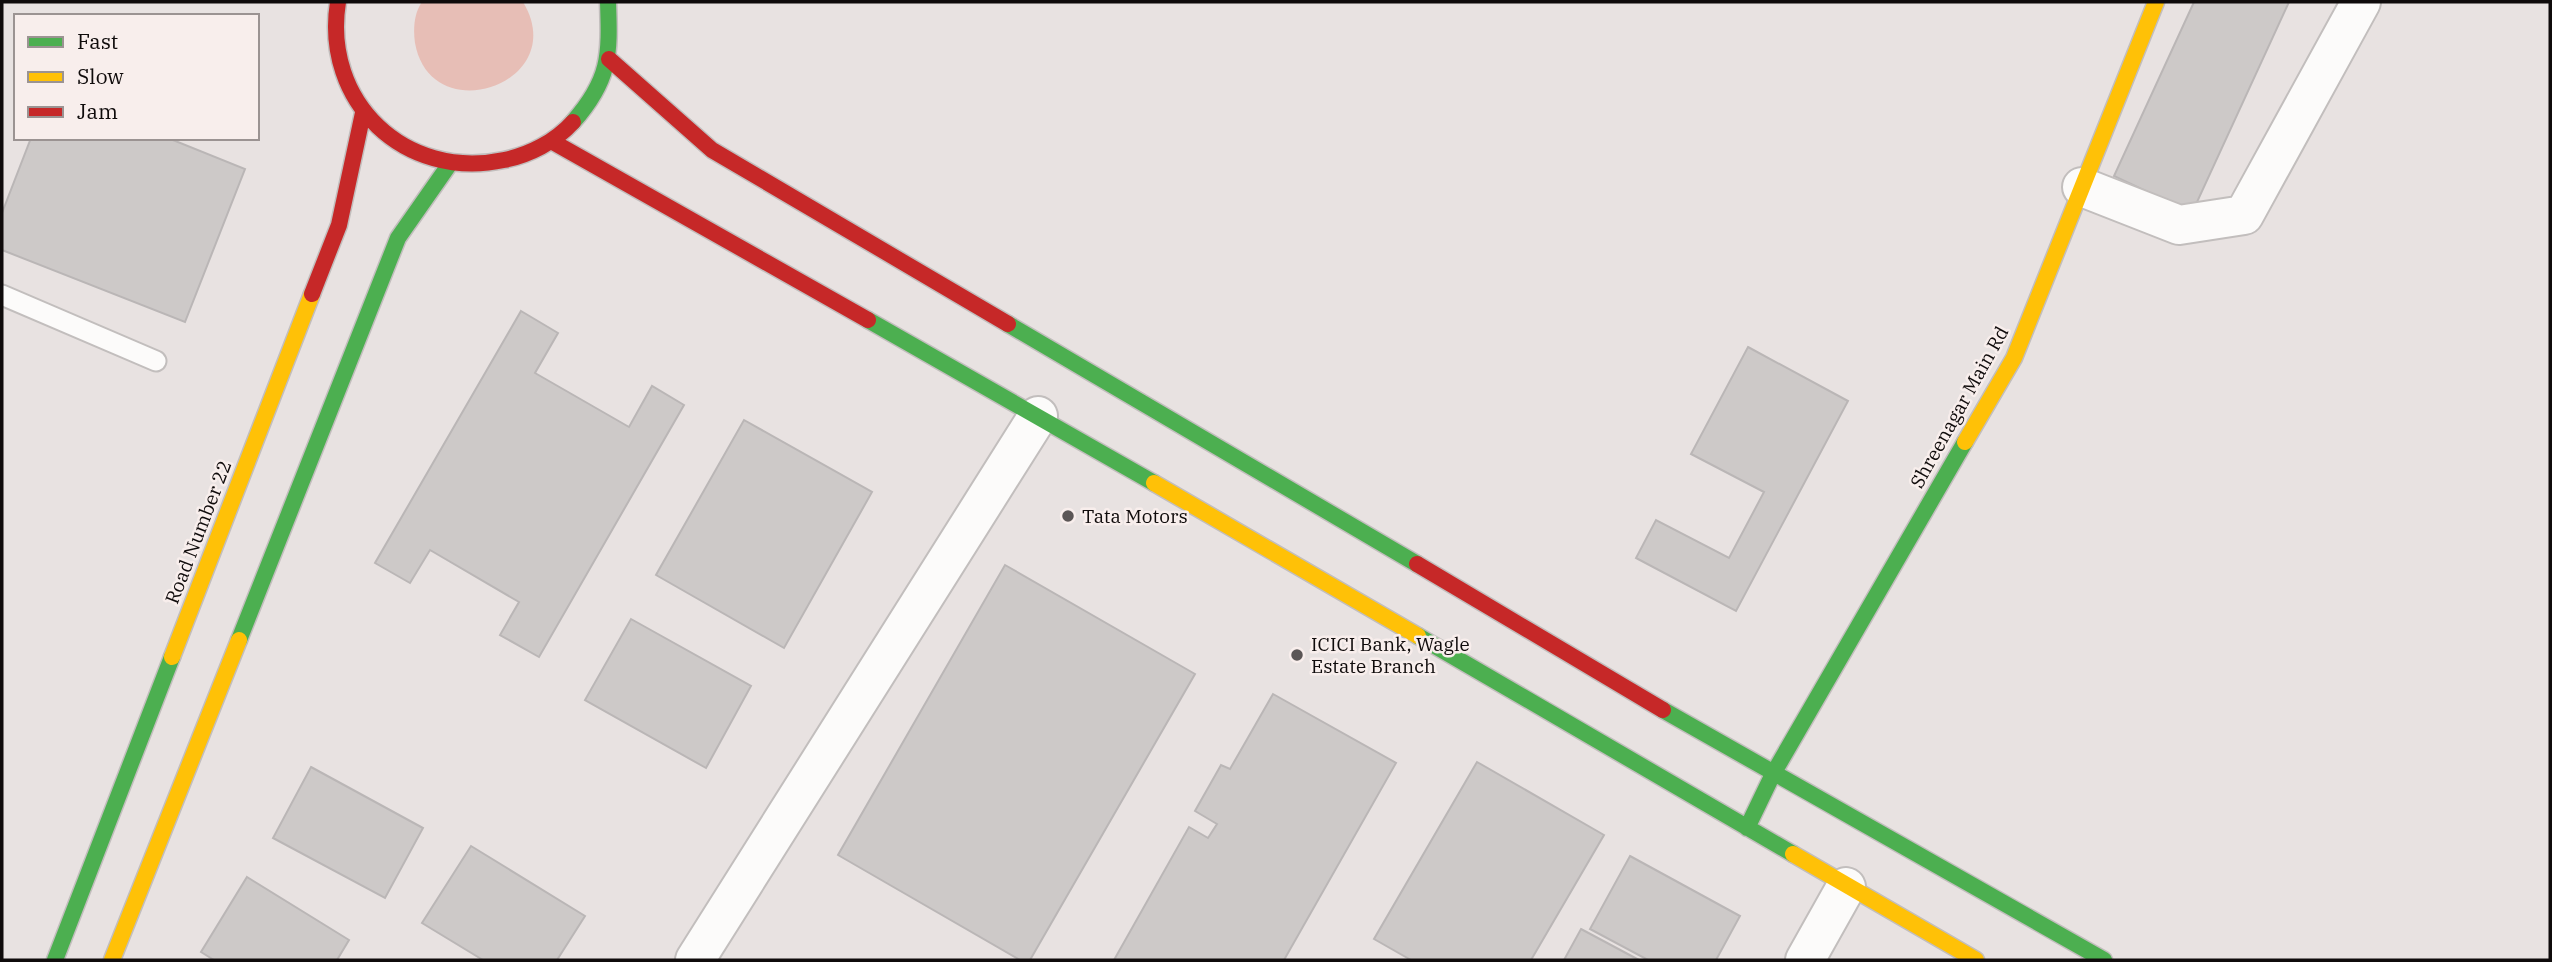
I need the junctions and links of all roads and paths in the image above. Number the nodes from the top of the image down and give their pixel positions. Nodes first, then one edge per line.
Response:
1 (338, 2) edge
2 (608, 2) edge
3 (2156, 2) edge
4 (2361, 2) edge
5 (609, 59) junction
6 (363, 113) junction
7 (553, 142) junction
8 (449, 165) junction
9 (2082, 187) junction
10 (2, 295) edge
11 (156, 361) dead end
12 (1038, 416) junction
13 (1773, 774) junction
14 (1746, 828) junction
15 (1846, 887) junction
16 (710, 955) edge
17 (55, 960) edge
18 (112, 960) edge
19 (1805, 960) edge
20 (1976, 960) edge
21 (2104, 960) edge

1 - 6 street
2 - 5 street
3 - 9 street, Shreenagar Main Rd
4 - 9 street
5 - 7 street
5 - 13 street
6 - 8 street
6 - 17 street, Road Number 22
7 - 8 street
7 - 12 street
8 - 18 street
9 - 13 street, Shreenagar Main Rd
10 - 11 lane
12 - 14 street
12 - 16 street
13 - 14 street, Shreenagar Main Rd
13 - 21 street
14 - 15 street
15 - 19 street
15 - 20 street

